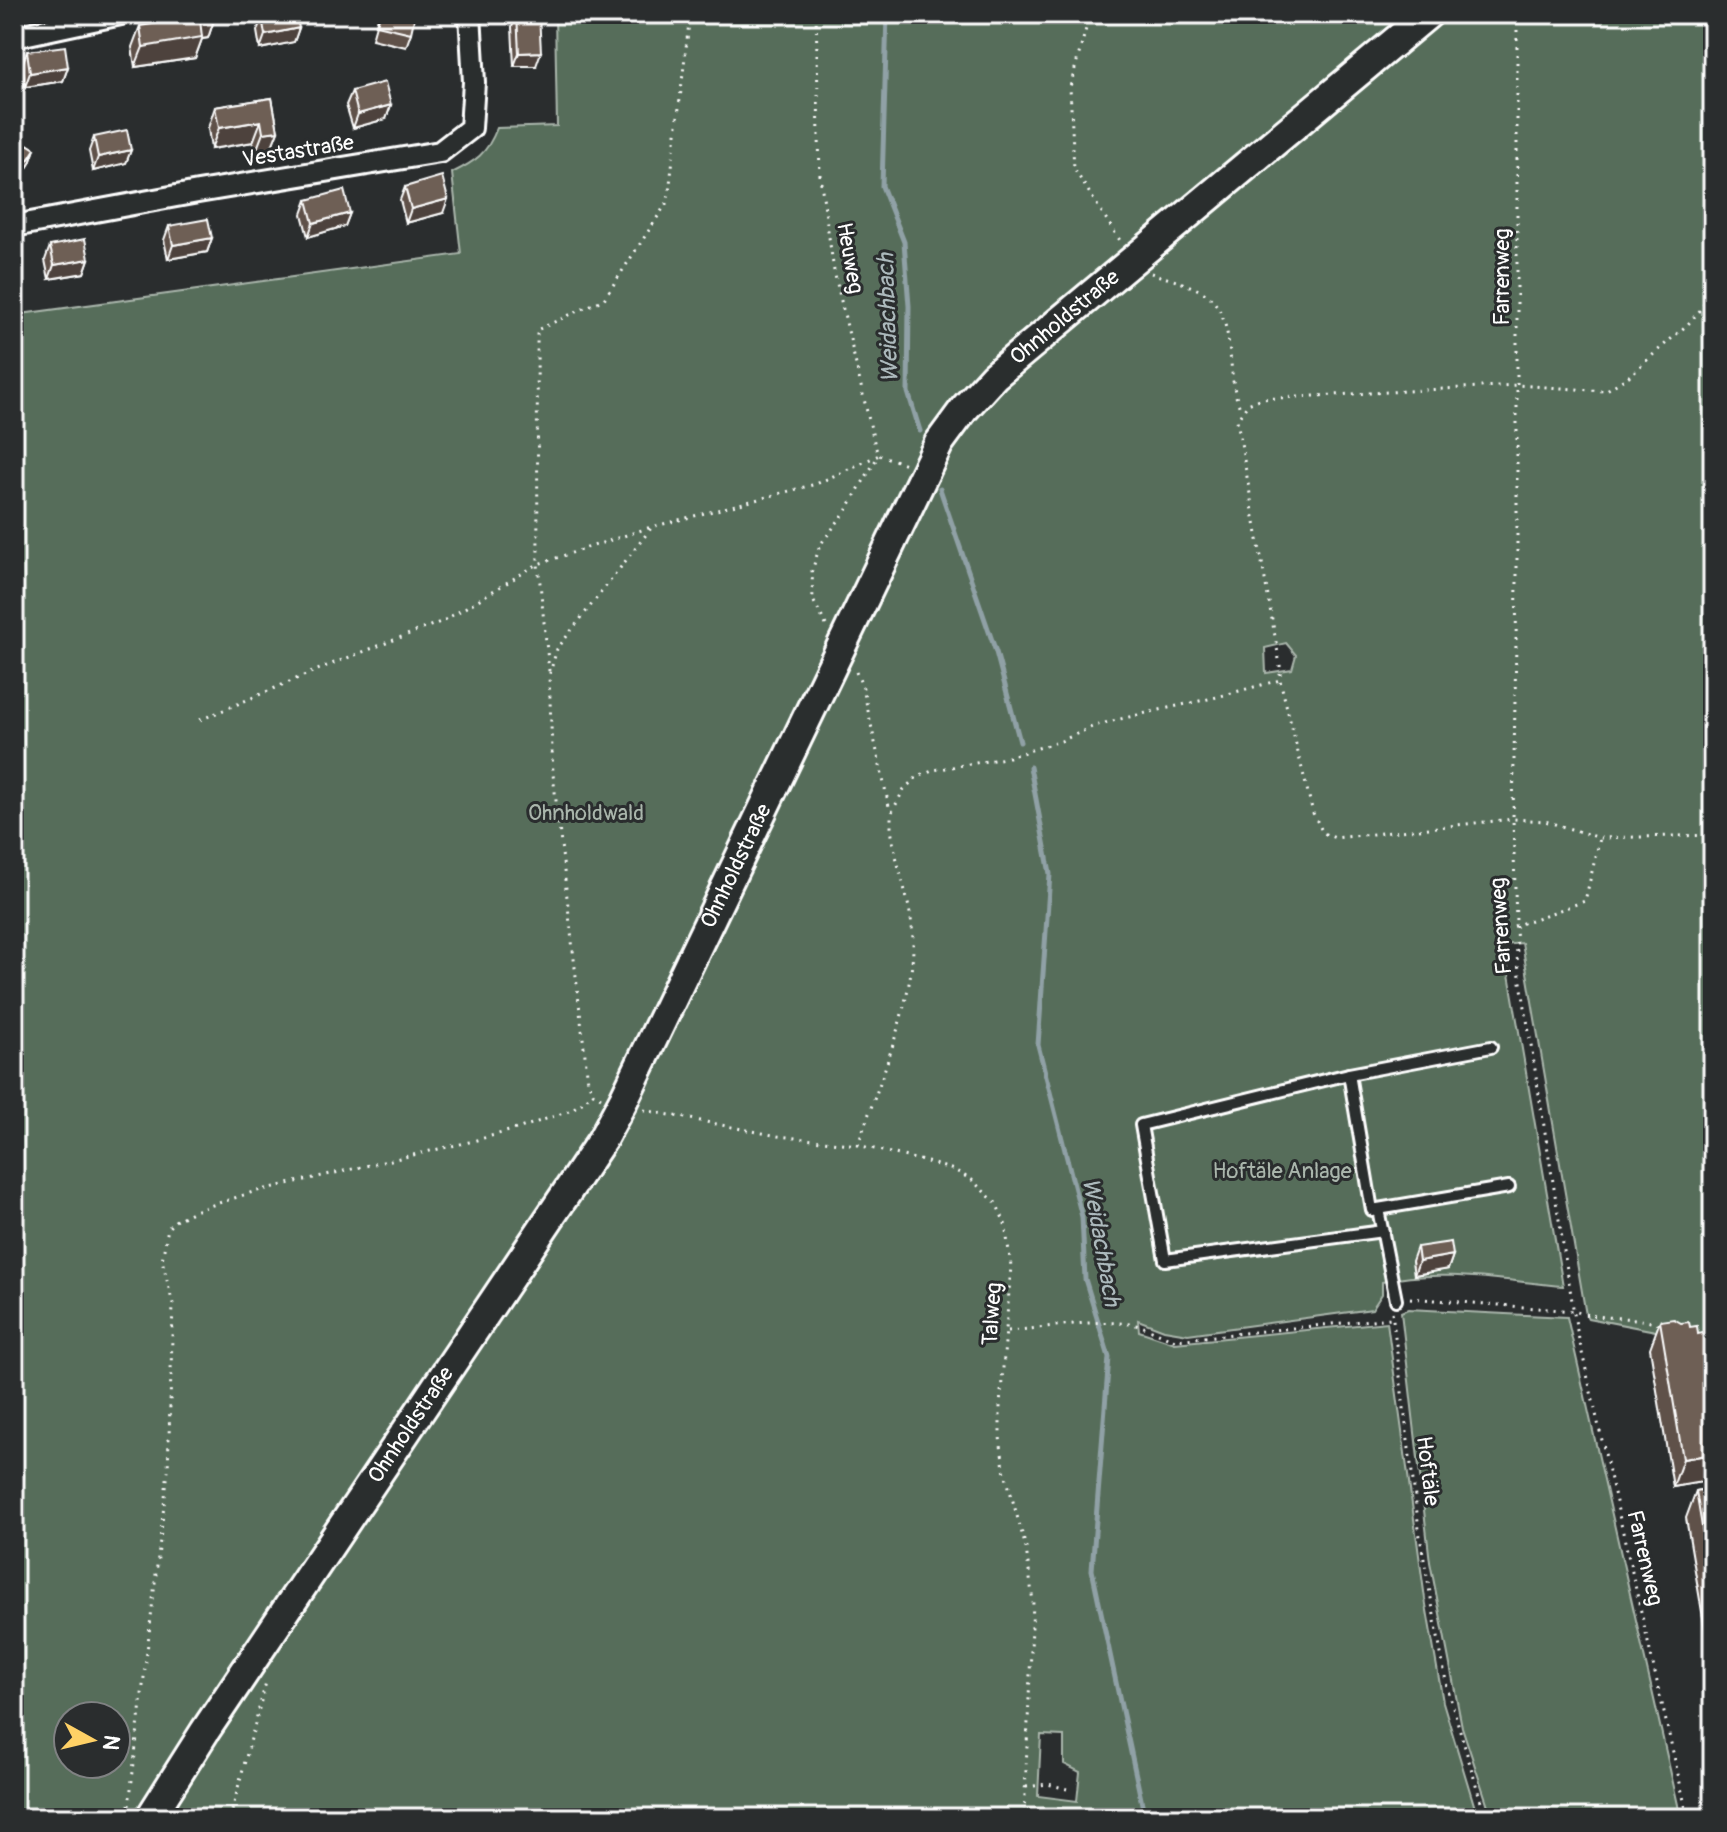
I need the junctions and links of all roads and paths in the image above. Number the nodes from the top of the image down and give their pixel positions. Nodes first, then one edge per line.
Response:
1 (121, 14) edge
2 (470, 14) edge
3 (690, 14) edge
4 (816, 14) edge
5 (1090, 14) edge
6 (1428, 14) edge
7 (1517, 14) edge
8 (14, 37) edge
9 (14, 226) edge
10 (1132, 259) junction
11 (1713, 281) edge
12 (1517, 385) junction
13 (1241, 411) junction
14 (879, 455) junction
15 (924, 471) junction
16 (652, 527) junction
17 (538, 564) junction
18 (840, 648) junction
19 (549, 676) junction
20 (1280, 680) junction
21 (200, 720) dead end
22 (891, 814) junction
23 (1513, 819) junction
24 (1713, 835) edge
25 (1600, 838) junction
26 (1514, 926) junction
27 (1491, 1047) dead end
28 (1349, 1074) junction
29 (593, 1093) junction
30 (622, 1104) junction
31 (858, 1145) junction
32 (1509, 1187) dead end
33 (1378, 1209) junction
34 (1383, 1231) junction
35 (1396, 1300) junction
36 (1574, 1311) junction
37 (1393, 1318) junction
38 (1669, 1328) edge
39 (1008, 1331) junction
40 (1702, 1341) edge
41 (1713, 1345) edge
42 (262, 1647) junction
43 (1026, 1787) junction
44 (1067, 1789) dead end
45 (128, 1818) edge
46 (150, 1818) edge
47 (230, 1818) edge
48 (939, 1818) edge
49 (981, 1818) edge
50 (1024, 1818) edge
51 (1486, 1818) edge
52 (1688, 1818) edge

1 - 8 street
2 - 9 street, Vestastraße
3 - 17 path
4 - 14 path, Heuweg
5 - 10 path
6 - 10 main road, Ohnholdstraße
7 - 12 path, Farrenweg
10 - 13 path
10 - 15 main road, Ohnholdstraße
11 - 12 path
12 - 13 path
12 - 23 path, Farrenweg
13 - 20 path
14 - 15 path
14 - 16 path
14 - 18 path
15 - 18 main road, Ohnholdstraße
16 - 17 path
16 - 19 path
17 - 19 path
17 - 21 path
18 - 22 path
18 - 30 main road, Ohnholdstraße
19 - 29 path
20 - 22 path
20 - 23 path
22 - 31 path
23 - 25 path
23 - 26 path, Farrenweg
24 - 25 path
25 - 26 path
26 - 36 path, Farrenweg
27 - 28 lane
28 - 33 lane
28 - 34 lane
29 - 30 path, Talweg
29 - 45 path
30 - 31 path, Talweg
30 - 42 main road, Ohnholdstraße
31 - 39 path, Talweg
32 - 33 lane
33 - 34 lane
34 - 35 lane
35 - 36 path
35 - 37 path, Hoftäle
36 - 38 path
36 - 52 path, Farrenweg
37 - 39 path
37 - 51 path, Hoftäle
39 - 43 path, Talweg
40 - 41 path
42 - 46 main road, Ohnholdstraße
42 - 47 path
43 - 44 path
43 - 50 path, Talweg
48 - 49 path

